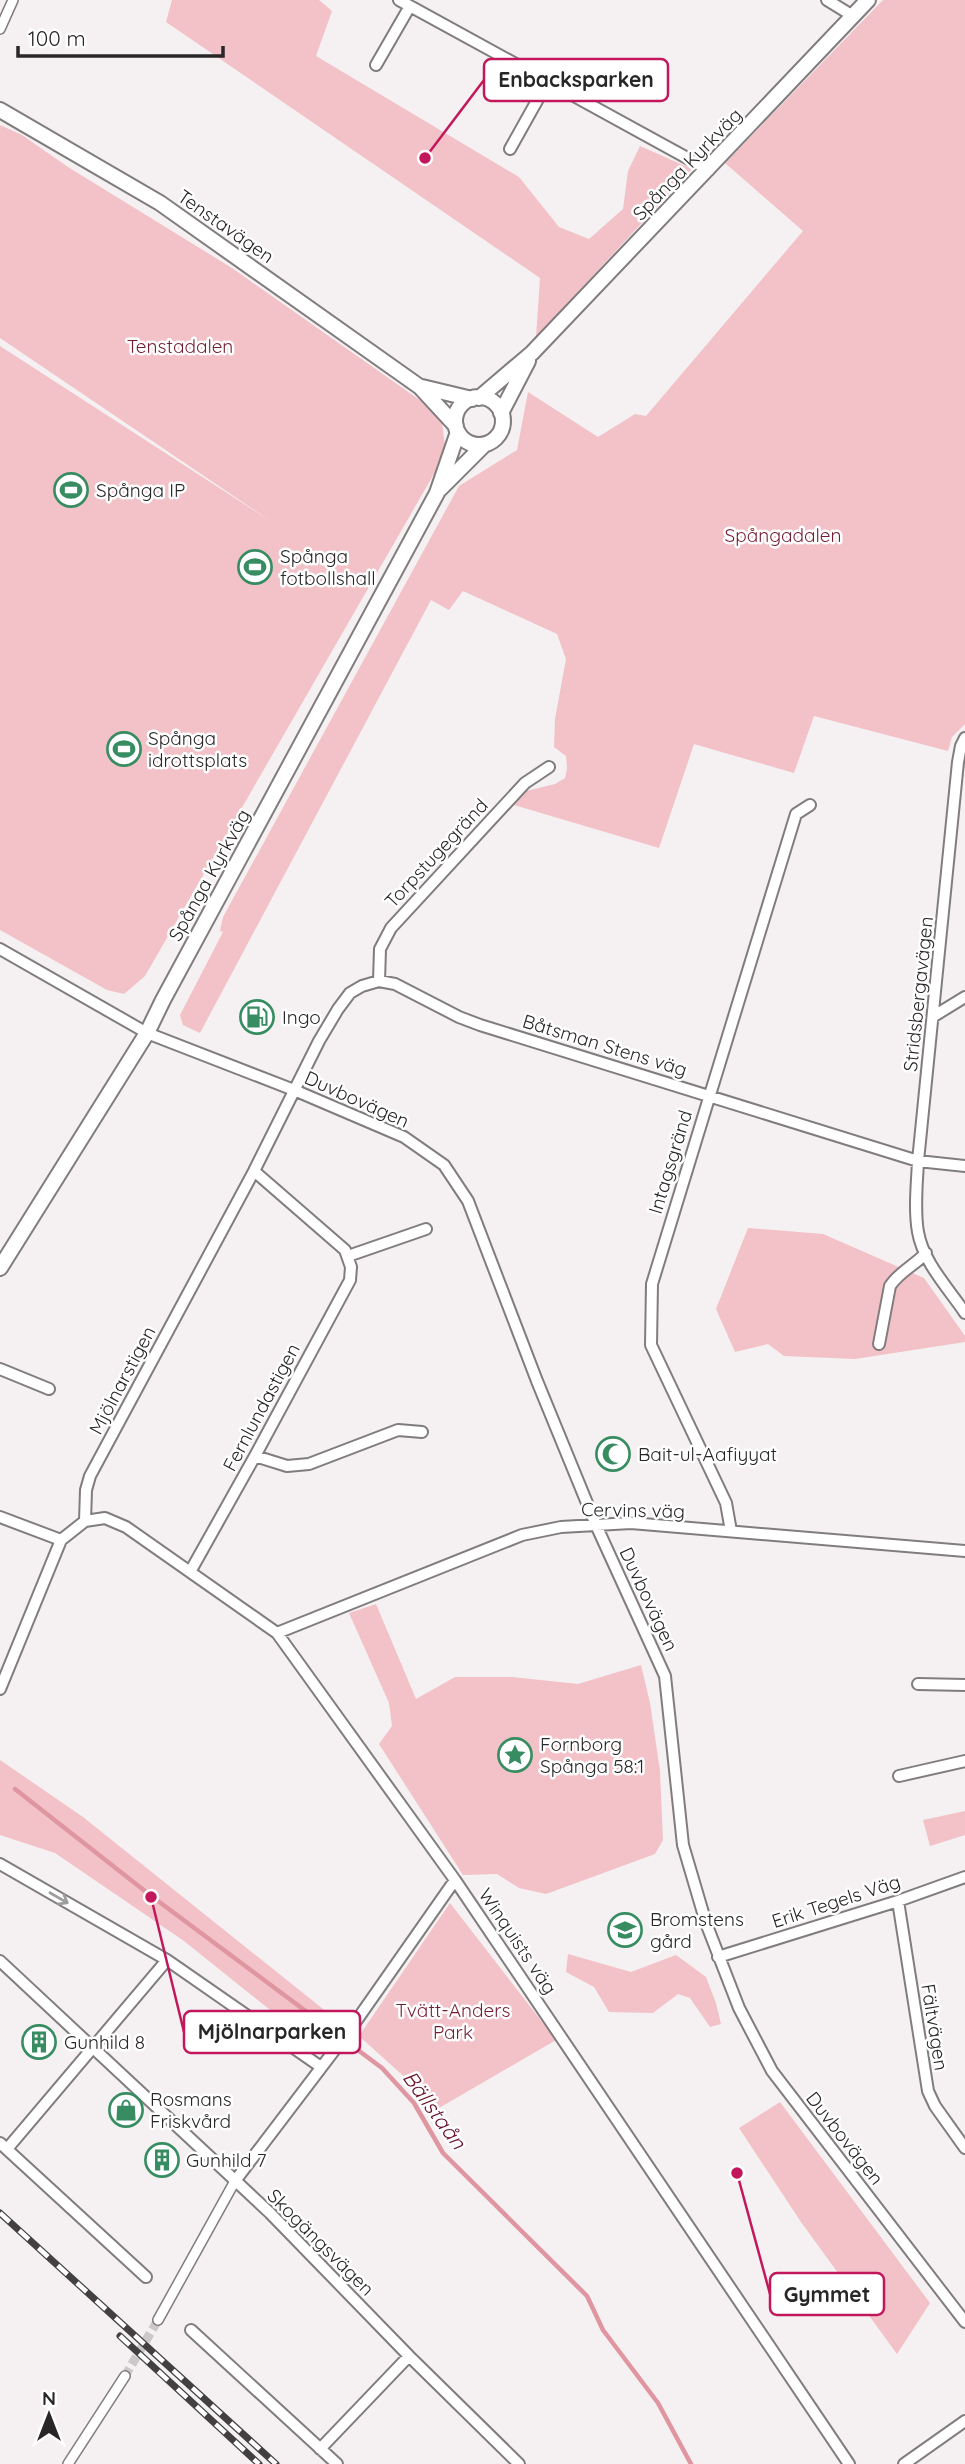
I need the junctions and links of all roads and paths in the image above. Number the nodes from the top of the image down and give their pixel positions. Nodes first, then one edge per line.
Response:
1 (13, 0) edge
2 (399, 0) edge
3 (827, 0) edge
4 (868, 0) edge
5 (410, 6) junction
6 (853, 16) junction
7 (0, 29) edge
8 (376, 65) dead end
9 (548, 81) junction
10 (0, 110) edge
11 (510, 149) dead end
12 (709, 170) junction
13 (532, 354) junction
14 (420, 387) junction
15 (476, 398) junction
16 (501, 413) junction
17 (457, 429) junction
18 (484, 445) junction
19 (437, 493) junction
20 (965, 738) edge
21 (549, 767) dead end
22 (810, 805) dead end
23 (0, 949) edge
24 (379, 981) junction
25 (965, 997) edge
26 (934, 1016) junction
27 (147, 1033) junction
28 (295, 1090) junction
29 (708, 1096) junction
30 (918, 1161) junction
31 (965, 1166) edge
32 (254, 1171) junction
33 (426, 1229) dead end
34 (926, 1253) junction
35 (348, 1256) junction
36 (0, 1268) edge
37 (965, 1313) edge
38 (879, 1345) dead end
39 (0, 1369) edge
40 (49, 1389) dead end
41 (422, 1432) dead end
42 (255, 1456) junction
43 (0, 1517) edge
44 (85, 1521) junction
45 (596, 1525) junction
46 (731, 1531) junction
47 (61, 1540) junction
48 (965, 1551) edge
49 (190, 1572) junction
50 (277, 1633) junction
51 (918, 1684) dead end
52 (965, 1685) edge
53 (0, 1689) edge
54 (965, 1761) edge
55 (899, 1776) dead end
56 (0, 1864) edge
57 (965, 1877) edge
58 (455, 1880) junction
59 (898, 1900) junction
60 (718, 1957) junction
61 (167, 1960) junction
62 (0, 1961) edge
63 (94, 2049) junction
64 (321, 2067) junction
65 (4, 2146) edge
66 (965, 2148) edge
67 (235, 2181) junction
68 (146, 2277) dead end
69 (158, 2320) tunnel mouth
70 (965, 2322) edge
71 (191, 2330) dead end
72 (409, 2356) junction
73 (125, 2376) tunnel mouth
74 (965, 2421) edge
75 (320, 2449) junction
76 (68, 2464) edge
77 (337, 2464) edge
78 (519, 2464) edge
79 (849, 2464) edge
80 (904, 2464) edge

1 - 7 street
2 - 5 street
3 - 6 street
4 - 6 street, Spånga Kyrkväg
5 - 8 street
5 - 9 street
6 - 12 street, Spånga Kyrkväg
9 - 11 street
9 - 12 street
10 - 14 street, Tenstavägen
12 - 13 street, Spånga Kyrkväg
13 - 15 street, Spånga Kyrkväg
13 - 16 street, Spånga Kyrkväg
14 - 15 street, Tenstavägen
14 - 17 street, Tenstavägen
15 - 16 street
15 - 17 street
16 - 18 street
17 - 18 street
17 - 19 street, Spånga Kyrkväg
18 - 19 street, Spånga Kyrkväg
19 - 27 street, Spånga Kyrkväg
20 - 26 street, Stridsbergavägen
21 - 24 street, Torpstugegränd
22 - 29 street, Intagsgränd
23 - 27 street, Duvbovägen
24 - 28 street
24 - 29 street, Båtsman Stens väg
25 - 26 street
26 - 30 street, Stridsbergavägen
27 - 28 street, Duvbovägen
27 - 36 street, Spånga Kyrkväg
28 - 32 street, Mjölnarstigen
28 - 45 street, Duvbovägen
29 - 30 street, Båtsman Stens väg
29 - 46 street, Intagsgränd
30 - 31 street, Båtsman Stens väg
30 - 34 street, Stridsbergavägen
32 - 35 street
32 - 44 street, Mjölnarstigen
33 - 35 street
34 - 37 street, Stridsbergavägen
34 - 38 street
35 - 42 street, Fernlundastigen
39 - 40 street
41 - 42 street
42 - 49 street, Fernlundastigen
43 - 47 street
44 - 47 street
44 - 49 street, Winquists väg
45 - 46 street, Cervins väg
45 - 50 street, Cervins väg
45 - 60 street, Duvbovägen
46 - 48 street, Cervins väg
47 - 53 street
49 - 50 street, Winquists väg
50 - 58 street, Winquists väg
51 - 52 street
54 - 55 street
56 -> 61 street
57 - 59 street, Erik Tegels Väg
58 - 64 street
58 - 79 street, Winquists väg
59 - 60 street, Erik Tegels Väg
59 - 66 street, Fältvägen
60 - 70 street, Duvbovägen
61 - 63 street
61 - 64 street
62 - 63 street, Skogängsvägen
63 - 65 street
63 - 67 street, Skogängsvägen
64 - 67 street
65 - 68 street
67 - 69 street
67 - 72 street, Skogängsvägen
71 - 75 street
72 - 75 street
72 - 78 street, Skogängsvägen
73 - 76 street
74 - 80 street
75 - 77 street

